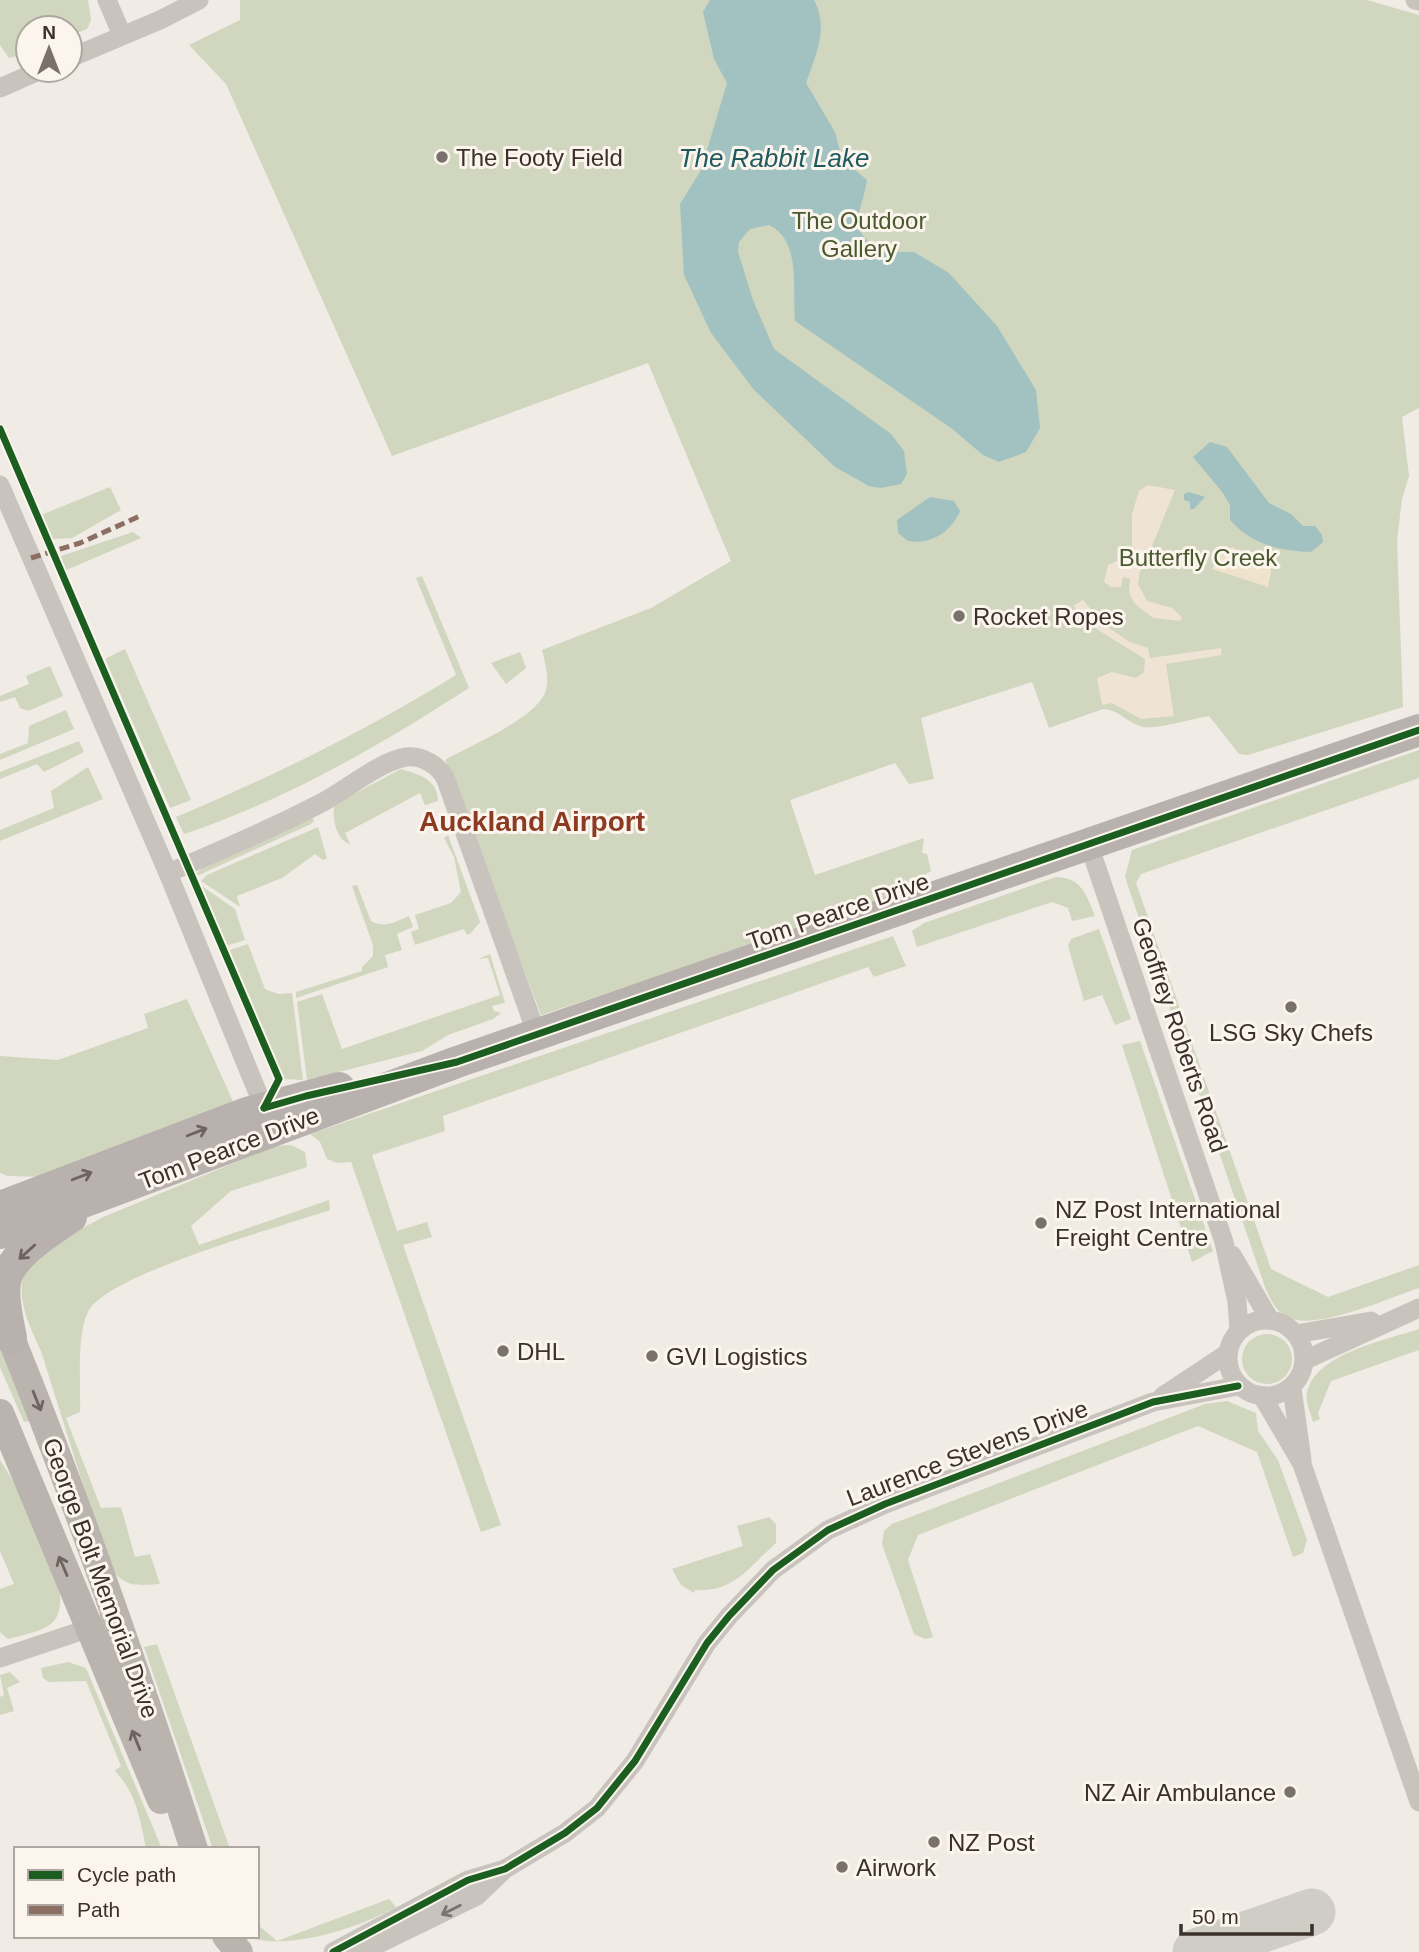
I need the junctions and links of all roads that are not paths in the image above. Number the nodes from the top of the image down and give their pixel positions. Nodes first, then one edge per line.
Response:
1 (107, 0) edge
2 (199, 0) edge
3 (122, 35) junction
4 (84, 52) edge
5 (0, 485) edge
6 (1419, 730) edge
7 (1089, 845) junction
8 (168, 873) junction
9 (537, 1035) junction
10 (457, 1062) junction
11 (264, 1108) junction
12 (15, 1194) edge
13 (102, 1197) junction
14 (0, 1207) edge
15 (0, 1233) edge
16 (1224, 1242) junction
17 (1419, 1308) edge
18 (1392, 1317) junction
19 (1270, 1320) junction
20 (6, 1324) edge
21 (1239, 1330) junction
22 (1296, 1334) junction
23 (1228, 1353) junction
24 (1306, 1360) junction
25 (1238, 1386) junction
26 (1292, 1388) junction
27 (1262, 1396) junction
28 (1153, 1402) junction
29 (0, 1413) edge
30 (1302, 1464) junction
31 (117, 1619) junction
32 (89, 1629) junction
33 (0, 1658) edge
34 (1419, 1802) edge
35 (179, 1847) edge
36 (193, 1847) edge
37 (505, 1869) junction
38 (228, 1938) edge
39 (239, 1952) edge
40 (333, 1952) edge
41 (362, 1952) edge

1 - 3 street
2 - 3 street
3 - 4 street
5 - 8 street
6 - 7 main road, Tom Pearce Drive
7 - 9 main road, Tom Pearce Drive
7 - 16 street, Geoffrey Roberts Road
8 - 9 street
8 - 11 street
9 - 10 main road, Tom Pearce Drive
10 - 11 main road, Tom Pearce Drive
10 - 13 main road, Tom Pearce Drive
12 -> 11 main road, Tom Pearce Drive
12 - 14 main road, Tom Pearce Drive
13 - 15 main road, Tom Pearce Drive
13 -> 20 main road
16 - 19 street, Geoffrey Roberts Road
16 - 21 street, Geoffrey Roberts Road
17 - 18 street
18 - 22 street
18 - 24 street
19 - 21 street
19 - 22 street
20 -> 31 street, George Bolt Memorial Drive
21 - 23 street
22 - 24 street
23 - 25 street
23 - 28 street, Laurence Stevens Drive
24 - 26 street
25 - 27 street
25 - 28 street, Laurence Stevens Drive
26 - 27 street
26 - 30 street
27 - 30 street
28 - 37 street, Laurence Stevens Drive
32 -> 29 street, George Bolt Memorial Drive
30 - 34 street
31 - 32 street
31 - 36 street, George Bolt Memorial Drive
32 - 33 street
35 -> 32 street, George Bolt Memorial Drive
37 - 40 street, Laurence Stevens Drive
37 -> 41 street, Laurence Stevens Drive
38 - 39 street

